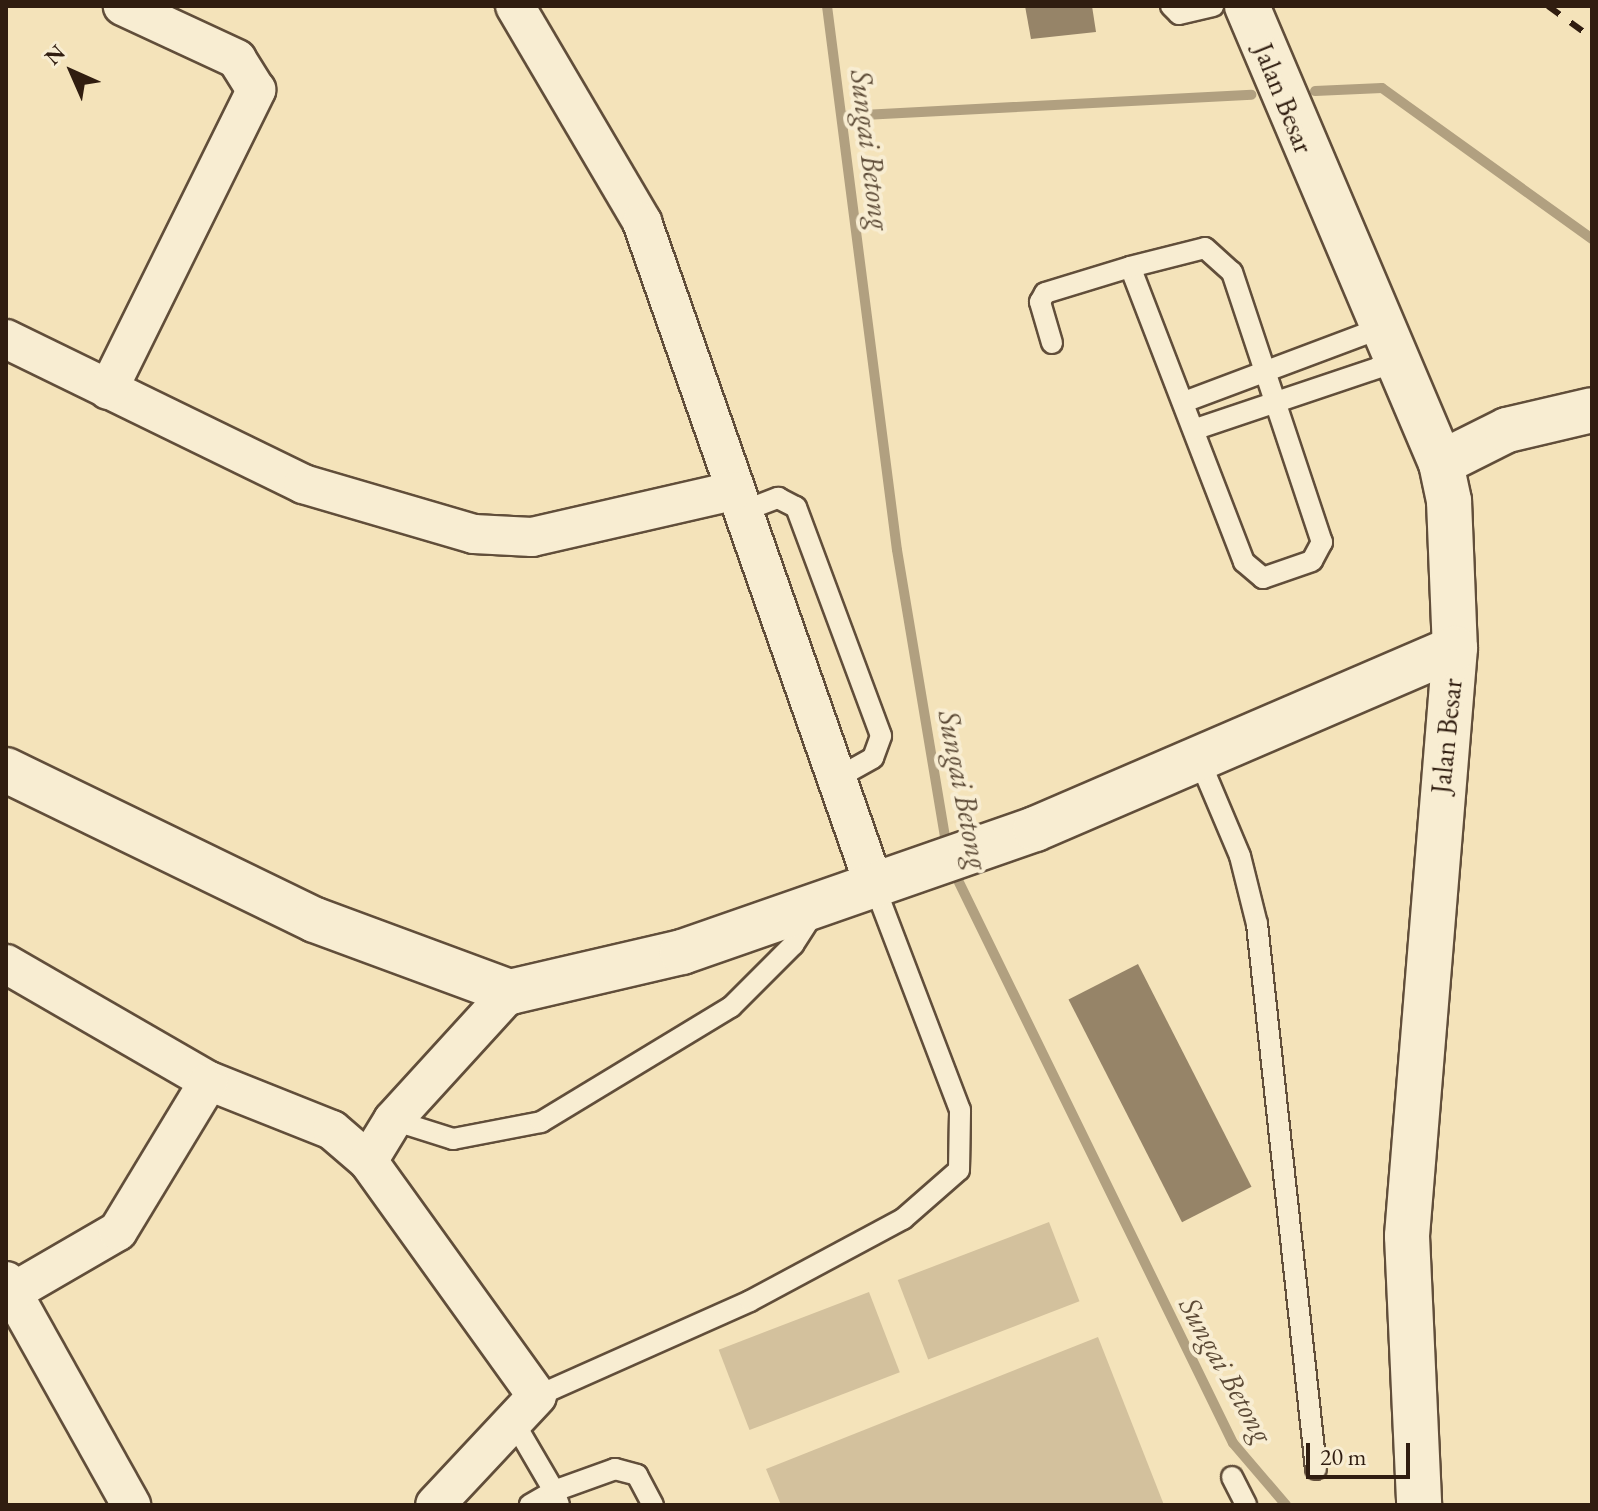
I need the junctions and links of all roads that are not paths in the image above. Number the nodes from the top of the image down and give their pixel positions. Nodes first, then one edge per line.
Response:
1 (123, 6) edge
2 (515, 6) edge
3 (1171, 6) edge
4 (1213, 6) edge
5 (1247, 6) edge
6 (1130, 267) junction
7 (6, 339) edge
8 (1052, 343) dead end
9 (1388, 345) junction
10 (1267, 370) junction
11 (108, 390) junction
12 (1184, 402) junction
13 (1278, 403) junction
14 (1592, 410) edge
15 (1196, 429) junction
16 (1441, 463) junction
17 (737, 502) junction
18 (1455, 648) junction
19 (1199, 759) junction
20 (6, 770) edge
21 (837, 778) junction
22 (885, 878) junction
23 (821, 901) junction
24 (6, 964) edge
25 (510, 992) junction
26 (209, 1081) junction
27 (393, 1120) junction
28 (368, 1161) junction
29 (9, 1290) edge
30 (525, 1408) junction
31 (1316, 1469) dead end
32 (1232, 1477) dead end
33 (556, 1498) edge
34 (131, 1505) edge
35 (435, 1505) edge
36 (530, 1505) edge
37 (653, 1505) edge
38 (1246, 1505) edge
39 (1419, 1505) edge

1 - 11 street
2 - 17 street
3 - 4 lane
5 - 9 street, Jalan Besar
6 - 8 lane
6 - 10 lane
6 - 12 lane
7 - 11 street
9 - 10 lane
9 - 13 lane
9 - 16 street, Jalan Besar
10 - 12 lane
10 - 13 lane
11 - 17 street
12 - 15 lane
13 - 15 lane
13 - 15 lane
14 - 16 street
16 - 18 street, Jalan Besar
17 - 21 street
17 - 21 lane
18 - 19 street
18 - 39 street, Jalan Besar
19 - 22 street
19 - 31 lane
20 - 25 street
21 - 22 street
22 - 23 street
22 - 30 lane
23 - 25 street
23 - 27 lane
24 - 26 street
25 - 27 street
26 - 28 street
26 - 29 street
27 - 28 street
28 - 30 street
29 - 34 street
30 - 33 lane
30 - 35 street
32 - 38 lane
33 - 36 lane
33 - 37 lane

